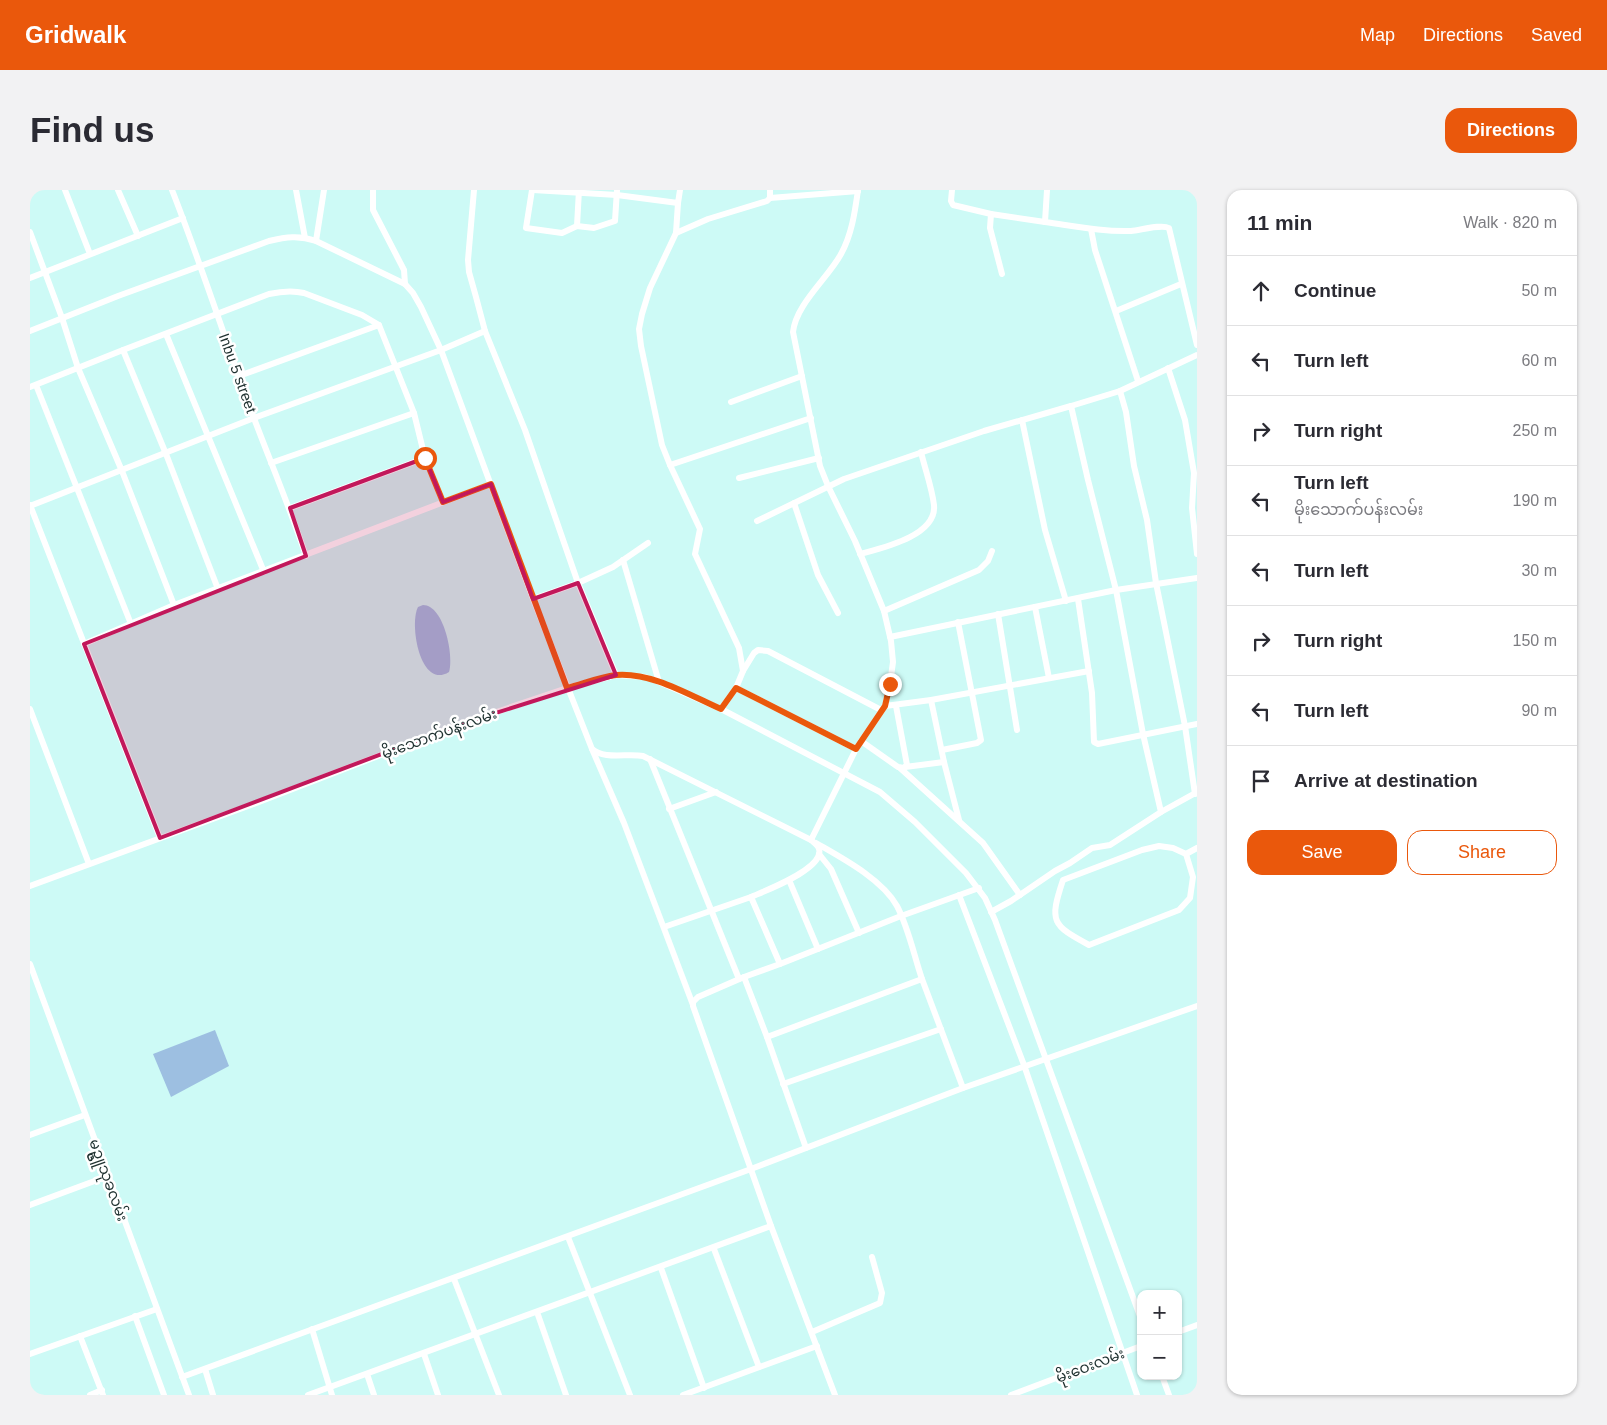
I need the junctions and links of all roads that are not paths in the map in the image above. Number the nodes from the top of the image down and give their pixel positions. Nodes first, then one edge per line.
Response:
1 (65, 190) edge
2 (118, 190) edge
3 (172, 190) edge
4 (296, 190) edge
5 (324, 190) edge
6 (372, 190) edge
7 (474, 190) edge
8 (532, 190) edge
9 (680, 190) edge
10 (770, 190) edge
11 (952, 190) edge
12 (1047, 190) edge
13 (579, 191) edge
14 (858, 191) edge
15 (617, 192) edge
16 (770, 198) junction
17 (678, 203) junction
18 (991, 214) junction
19 (183, 218) junction
20 (1045, 222) junction
21 (577, 226) junction
22 (1091, 229) junction
23 (30, 232) edge
24 (676, 233) junction
25 (138, 236) junction
26 (306, 238) junction
27 (316, 241) junction
28 (90, 254) junction
29 (201, 266) junction
30 (45, 272) junction
31 (1002, 274) dead end
32 (30, 278) edge
33 (405, 284) junction
34 (1181, 284) junction
35 (1116, 311) junction
36 (217, 314) junction
37 (62, 318) junction
38 (379, 325) junction
39 (30, 331) edge
40 (485, 331) junction
41 (166, 334) junction
42 (1197, 345) edge
43 (123, 350) junction
44 (441, 350) junction
45 (1197, 355) edge
46 (396, 367) junction
47 (78, 368) junction
48 (1168, 368) junction
49 (239, 376) junction
50 (802, 376) junction
51 (1138, 381) junction
52 (33, 386) edge
53 (1120, 390) junction
54 (731, 402) dead end
55 (1071, 406) junction
56 (414, 413) junction
57 (254, 418) junction
58 (811, 418) junction
59 (1022, 420) junction
60 (209, 437) junction
61 (921, 452) junction
62 (166, 454) junction
63 (425, 458) junction
64 (819, 458) junction
65 (272, 463) junction
66 (670, 466) junction
67 (122, 471) junction
68 (739, 478) dead end
69 (491, 484) junction
70 (828, 486) junction
71 (76, 489) junction
72 (443, 502) junction
73 (794, 503) junction
74 (30, 506) edge
75 (290, 508) junction
76 (757, 521) dead end
77 (648, 544) dead end
78 (992, 551) dead end
79 (860, 554) junction
80 (1197, 554) edge
81 (306, 556) junction
82 (623, 560) junction
83 (264, 572) junction
84 (1197, 578) edge
85 (578, 583) junction
86 (1156, 583) junction
87 (218, 589) junction
88 (1116, 590) junction
89 (533, 599) junction
90 (1078, 599) junction
91 (1066, 601) junction
92 (174, 605) junction
93 (1035, 607) junction
94 (884, 611) junction
95 (838, 613) dead end
96 (998, 614) junction
97 (958, 622) junction
98 (131, 624) junction
99 (890, 637) junction
100 (84, 644) junction
101 (743, 671) junction
102 (1089, 671) junction
103 (616, 675) junction
104 (1049, 678) junction
105 (659, 682) junction
106 (1011, 685) junction
107 (567, 688) junction
108 (736, 688) junction
109 (972, 692) junction
110 (931, 700) junction
111 (896, 706) junction
112 (883, 708) junction
113 (30, 709) edge
114 (721, 709) junction
115 (1197, 724) edge
116 (1185, 726) junction
117 (1017, 730) dead end
118 (1143, 734) junction
119 (861, 741) junction
120 (592, 748) junction
121 (856, 749) junction
122 (942, 750) junction
123 (650, 759) junction
124 (944, 762) junction
125 (902, 768) junction
126 (844, 772) junction
127 (716, 792) junction
128 (1196, 793) edge
129 (670, 809) junction
130 (1161, 812) junction
131 (959, 820) junction
132 (160, 838) junction
133 (811, 840) junction
134 (1197, 848) edge
135 (819, 854) junction
136 (1186, 854) junction
137 (89, 864) junction
138 (789, 880) junction
139 (30, 886) edge
140 (979, 888) junction
141 (1020, 895) junction
142 (959, 896) junction
143 (751, 897) junction
144 (711, 911) junction
145 (991, 912) junction
146 (901, 916) junction
147 (664, 927) junction
148 (859, 933) junction
149 (818, 949) junction
150 (30, 964) edge
151 (780, 964) junction
152 (741, 978) junction
153 (922, 979) junction
154 (693, 1006) junction
155 (1197, 1006) edge
156 (941, 1029) junction
157 (767, 1037) junction
158 (1046, 1060) junction
159 (1024, 1066) junction
160 (783, 1084) junction
161 (963, 1088) junction
162 (85, 1115) junction
163 (30, 1136) edge
164 (806, 1148) junction
165 (751, 1169) junction
166 (108, 1176) junction
167 (30, 1205) edge
168 (771, 1226) junction
169 (568, 1236) junction
170 (714, 1249) junction
171 (872, 1257) dead end
172 (661, 1268) junction
173 (454, 1279) junction
174 (591, 1293) junction
175 (1137, 1308) edge
176 (157, 1309) junction
177 (537, 1312) junction
178 (135, 1316) junction
179 (1197, 1325) edge
180 (312, 1329) junction
181 (1182, 1331) edge
182 (812, 1332) junction
183 (476, 1334) junction
184 (80, 1336) junction
185 (817, 1346) junction
186 (1137, 1348) edge
187 (1123, 1353) junction
188 (30, 1354) edge
189 (424, 1354) junction
190 (759, 1367) junction
191 (205, 1368) junction
192 (367, 1374) junction
193 (182, 1377) junction
194 (1163, 1380) edge
195 (330, 1387) junction
196 (704, 1388) junction
197 (103, 1393) edge
198 (90, 1395) edge
199 (164, 1395) edge
200 (188, 1395) edge
201 (213, 1395) edge
202 (308, 1395) edge
203 (332, 1395) edge
204 (374, 1395) edge
205 (438, 1395) edge
206 (499, 1395) edge
207 (566, 1395) edge
208 (630, 1395) edge
209 (683, 1395) edge
210 (835, 1395) edge
211 (1011, 1395) edge
212 (1137, 1395) edge
213 (1169, 1395) edge

1 - 28 street
2 - 25 street
3 - 19 street, Inbu 5 street
4 - 26 street
5 - 27 street
6 - 33 street
7 - 40 street
8 - 13 street
8 - 21 street
9 - 17 street
10 - 16 street
11 - 18 street
12 - 20 street
13 - 15 street
13 - 21 street
14 - 16 street
14 - 50 street
15 - 17 street
15 - 21 street
16 - 24 street
17 - 24 street
18 - 20 street
18 - 31 street
19 - 25 street
19 - 29 street, Inbu 5 street
20 - 22 street
22 - 34 street
22 - 35 street
23 - 30 street
24 - 66 street
25 - 28 street
26 - 27 street
26 - 29 street
27 - 33 street
28 - 30 street
29 - 36 street, Inbu 5 street
29 - 37 street
30 - 32 street
30 - 37 street
33 - 44 street
34 - 35 street
34 - 42 street
35 - 51 street
36 - 38 street
36 - 41 street
36 - 49 street, Inbu 5 street
37 - 39 street
37 - 47 street
38 - 46 street
38 - 49 street
40 - 44 street
40 - 85 street
41 - 43 street
41 - 60 street
43 - 47 street
43 - 62 street
44 - 46 street
44 - 69 street
45 - 48 street
46 - 56 street
46 - 57 street
47 - 52 street
47 - 67 street
48 - 51 street
48 - 80 street
49 - 57 street, Inbu 5 street
50 - 54 street
50 - 58 street
51 - 53 street
52 - 71 street
53 - 55 street
53 - 86 street
55 - 59 street
55 - 88 street
56 - 63 street
56 - 65 street
57 - 60 street
57 - 65 street, Inbu 5 street
58 - 64 street
58 - 66 street
59 - 61 street
59 - 91 street
60 - 62 street
60 - 83 street
61 - 70 street
61 - 79 street
62 - 67 street
62 - 87 street
63 - 72 street
63 - 75 street
64 - 68 street
64 - 70 street
65 - 75 street, Inbu 5 street
66 - 101 street
67 - 71 street
67 - 92 street
69 - 72 street
69 - 89 street
70 - 73 street
70 - 79 street
71 - 74 street
71 - 98 street
72 - 81 street
73 - 76 street
73 - 95 street
74 - 100 street
75 - 81 street, Inbu 5 street
77 - 82 street
78 - 94 street
79 - 94 street
81 - 83 street
82 - 85 street
82 - 105 street
83 - 87 street
84 - 86 street
85 - 89 street
85 - 103 street
86 - 88 street
86 - 116 street
87 - 92 street
88 - 90 street
88 - 118 street
89 - 107 street
90 - 91 street
90 - 102 street
91 - 93 street
92 - 98 street
93 - 96 street
93 - 104 street
94 - 99 street
96 - 97 street
96 - 106 street
97 - 99 street
97 - 109 street
98 - 100 street
99 - 112 street
100 - 132 street
101 - 108 street
101 - 112 street
102 - 104 street
102 - 118 street
103 - 105 street, မိုးသောက်ပန်းလမ်း
103 - 107 street, မိုးသောက်ပန်းလမ်း
104 - 106 street
105 - 114 street, မိုးသောက်ပန်းလမ်း
106 - 109 street
106 - 117 street
107 - 120 street
107 - 132 street, မိုးသောက်ပန်းလမ်း
108 - 114 street
108 - 121 street
109 - 110 street
109 - 122 street
110 - 111 street
110 - 122 street
111 - 112 street
111 - 125 street
112 - 119 street
113 - 137 street
114 - 126 street, မိုးသောက်ပန်းလမ်း
115 - 116 street
116 - 118 street
116 - 128 street
118 - 130 street
119 - 121 street
119 - 125 street
120 - 123 street
120 - 147 street
121 - 126 street
122 - 124 street
123 - 127 street
123 - 129 street
124 - 125 street
124 - 131 street
125 - 131 street
126 - 133 street
126 - 140 street, မိုးသောက်ပန်းလမ်း
127 - 129 street
127 - 133 street
128 - 130 street
129 - 144 street
130 - 141 street
131 - 141 street
132 - 137 street, မိုးသောက်ပန်းလမ်း
133 - 135 street
133 - 146 street
134 - 136 street
135 - 138 street
135 - 148 street
136 - 136 street
137 - 139 street, မိုးသောက်ပန်းလမ်း
138 - 143 street
138 - 149 street
140 - 142 street
140 - 145 street, မိုးသောက်ပန်းလမ်း
141 - 145 street
142 - 146 street
142 - 159 street
143 - 144 street
143 - 151 street
144 - 147 street
144 - 152 street
145 - 158 street, မိုးသောက်ပန်းလမ်း
146 - 148 street
146 - 153 street
147 - 154 street
148 - 149 street
149 - 151 street
150 - 162 street, မဥ္ဇူသုခလမ်း
151 - 152 street
152 - 154 street
152 - 157 street
153 - 156 street
153 - 157 street
154 - 165 street
155 - 158 street
156 - 160 street
156 - 161 street
157 - 160 street
158 - 159 street
158 - 175 street, မိုးသောက်ပန်းလမ်း
159 - 161 street
159 - 187 street
160 - 164 street
161 - 164 street
162 - 163 street
162 - 166 street, မဥ္ဇူသုခလမ်း
164 - 165 street
165 - 168 street
165 - 169 street
166 - 167 street
166 - 176 street, မဥ္ဇူသုခလမ်း
168 - 170 street
168 - 182 street
169 - 173 street
169 - 174 street
170 - 172 street
170 - 190 street
171 - 182 street
172 - 174 street
172 - 196 street
173 - 180 street
173 - 183 street
174 - 177 street
174 - 208 street
176 - 178 street
176 - 193 street, မဥ္ဇူသုခလမ်း
177 - 183 street
177 - 207 street
178 - 184 street
178 - 199 street
179 - 181 street
180 - 191 street
180 - 195 street
182 - 185 street
183 - 189 street
183 - 206 street
184 - 188 street
184 - 197 street
185 - 190 street
185 - 210 street
186 - 187 street, မိုးဝေးလမ်း
187 - 211 street, မိုးဝေးလမ်း
187 - 212 street
189 - 192 street
189 - 205 street
190 - 196 street
191 - 193 street
191 - 201 street
192 - 195 street
192 - 204 street
193 - 200 street, မဥ္ဇူသုခလမ်း
194 - 213 street
195 - 202 street
195 - 203 street
196 - 209 street
197 - 198 street

